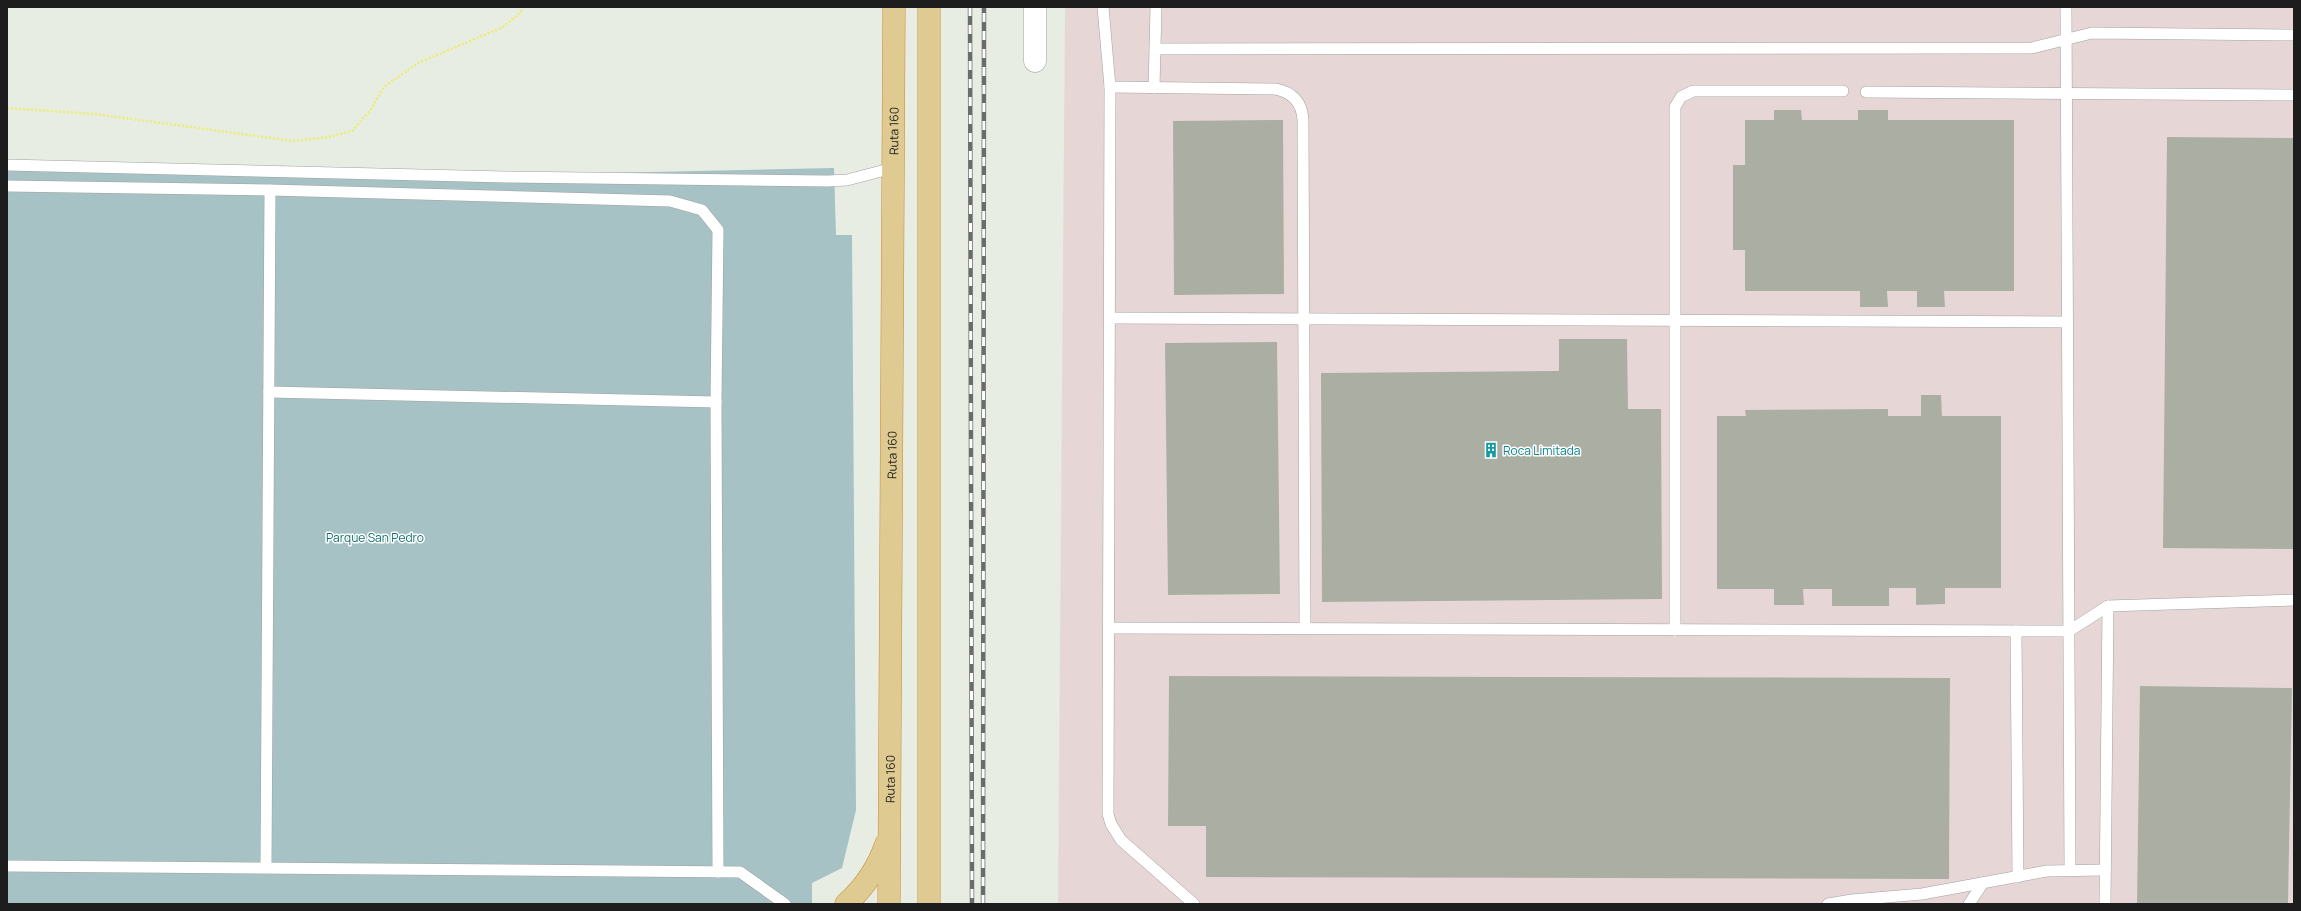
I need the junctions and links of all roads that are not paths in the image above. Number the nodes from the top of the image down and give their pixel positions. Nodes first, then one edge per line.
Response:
1 (894, 7) edge
2 (929, 7) edge
3 (1035, 7) edge
4 (1103, 7) edge
5 (1156, 7) edge
6 (2066, 7) edge
7 (2294, 35) edge
8 (2066, 40) junction
9 (1156, 50) junction
10 (1035, 61) dead end
11 (1110, 87) junction
12 (1154, 88) junction
13 (1842, 91) dead end
14 (1866, 92) dead end
15 (2066, 93) junction
16 (2294, 95) edge
17 (7, 165) edge
18 (893, 168) junction
19 (7, 186) edge
20 (270, 190) junction
21 (1110, 318) junction
22 (1305, 318) junction
23 (1674, 320) junction
24 (2068, 322) junction
25 (268, 392) junction
26 (716, 402) junction
27 (2294, 600) edge
28 (2108, 606) junction
29 (1109, 628) junction
30 (1305, 628) junction
31 (1675, 630) junction
32 (2016, 631) junction
33 (2069, 631) junction
34 (889, 833) junction
35 (7, 866) edge
36 (266, 867) junction
37 (2070, 869) junction
38 (2105, 870) junction
39 (718, 872) junction
40 (2018, 877) junction
41 (1982, 883) junction
42 (1922, 899) edge
43 (785, 904) edge
44 (846, 904) edge
45 (889, 904) edge
46 (929, 904) edge
47 (1194, 904) edge
48 (1828, 904) edge
49 (1969, 904) edge
50 (2105, 904) edge

1 - 18 highway, Ruta 160
2 - 46 highway
3 - 10 street
4 - 11 lane
5 - 9 lane
6 - 8 lane
7 - 8 lane
8 - 9 lane
8 - 15 lane
9 - 12 lane
11 - 12 lane
11 - 21 lane
12 - 22 lane
13 - 23 lane
14 - 15 lane
15 - 16 lane
15 - 24 lane
17 - 18 lane
18 - 34 highway, Ruta 160
19 - 20 lane
20 - 25 lane
20 - 26 lane
21 - 22 lane
21 - 29 lane
22 - 23 lane
22 - 30 lane
23 - 24 lane
23 - 31 lane
24 - 33 lane
25 - 26 lane
25 - 36 lane
26 - 39 lane
27 - 28 lane
28 - 33 lane
28 - 38 lane
29 - 30 lane
29 - 47 lane
30 - 31 lane
31 - 32 lane
32 - 33 lane
32 - 40 lane
33 - 37 lane
34 - 44 highway
34 - 45 highway, Ruta 160
35 - 36 lane
36 - 39 lane
37 - 38 lane
37 - 40 lane
38 - 50 lane
39 - 43 lane
40 - 41 lane
41 - 42 lane
41 - 49 lane
42 - 48 lane

